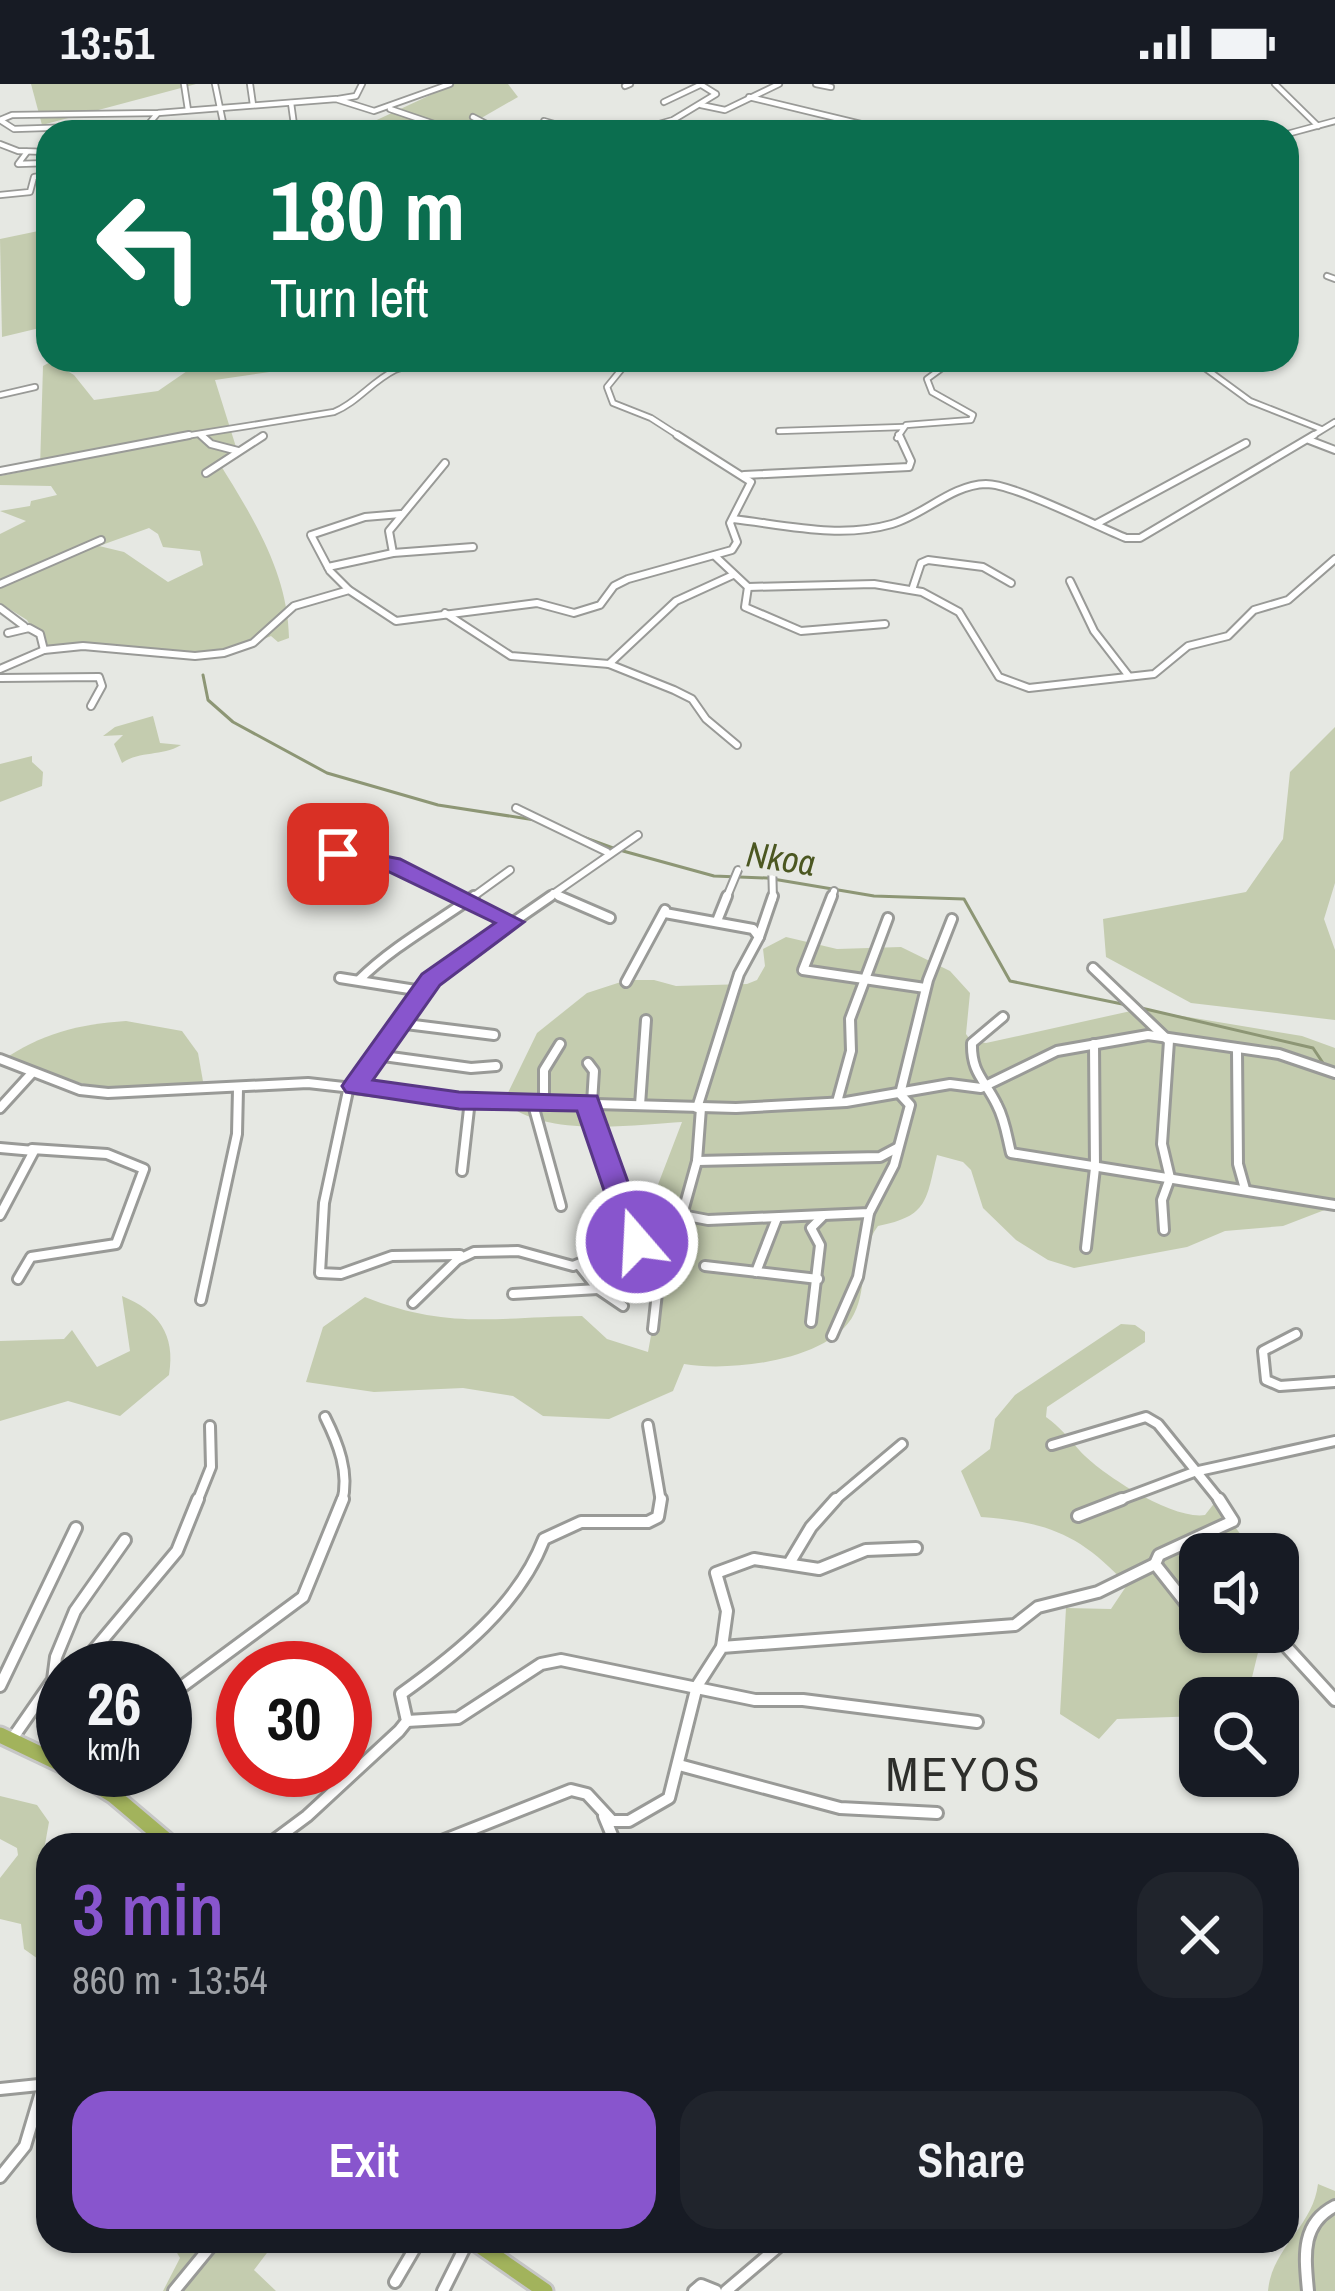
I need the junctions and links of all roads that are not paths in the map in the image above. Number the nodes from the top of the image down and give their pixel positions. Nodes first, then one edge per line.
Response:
1 (184, 84) edge
2 (215, 84) edge
3 (250, 84) edge
4 (362, 84) edge
5 (450, 84) edge
6 (701, 84) edge
7 (779, 84) edge
8 (816, 84) edge
9 (1275, 84) edge
10 (831, 87) dead end
11 (749, 97) junction
12 (337, 99) junction
13 (664, 102) dead end
14 (291, 103) junction
15 (253, 105) junction
16 (700, 105) junction
17 (221, 107) junction
18 (388, 108) junction
19 (188, 110) junction
20 (158, 113) junction
21 (473, 117) dead end
22 (152, 120) edge
23 (223, 120) edge
24 (293, 120) edge
25 (423, 120) edge
26 (479, 120) edge
27 (666, 120) edge
28 (844, 120) edge
29 (1335, 122) edge
30 (1318, 126) junction
31 (36, 129) edge
32 (1299, 131) edge
33 (0, 144) edge
34 (27, 152) junction
35 (36, 152) edge
36 (36, 163) edge
37 (36, 177) edge
38 (0, 195) edge
39 (393, 372) edge
40 (619, 372) edge
41 (936, 372) edge
42 (1210, 372) edge
43 (35, 387) dead end
44 (0, 395) edge
45 (1335, 422) edge
46 (905, 427) junction
47 (1323, 429) junction
48 (779, 431) dead end
49 (200, 434) junction
50 (263, 436) dead end
51 (1308, 440) junction
52 (1246, 443) dead end
53 (1335, 450) edge
54 (238, 451) junction
55 (445, 463) dead end
56 (0, 470) edge
57 (206, 472) dead end
58 (742, 476) junction
59 (401, 514) junction
60 (733, 519) junction
61 (1096, 524) junction
62 (101, 540) dead end
63 (472, 547) dead end
64 (393, 553) junction
65 (715, 556) junction
66 (1335, 560) edge
67 (328, 567) junction
68 (735, 574) junction
69 (1070, 580) dead end
70 (1011, 583) dead end
71 (0, 584) edge
72 (748, 587) junction
73 (912, 587) junction
74 (349, 590) junction
75 (0, 608) edge
76 (443, 612) junction
77 (885, 624) dead end
78 (24, 626) junction
79 (8, 633) dead end
80 (44, 650) junction
81 (609, 664) junction
82 (0, 674) edge
83 (1128, 675) junction
84 (91, 706) dead end
85 (737, 746) dead end
86 (516, 808) dead end
87 (638, 835) dead end
88 (608, 853) junction
89 (338, 854) dead end
90 (772, 860) dead end
91 (509, 870) dead end
92 (738, 870) dead end
93 (834, 891) dead end
94 (551, 892) junction
95 (467, 901) junction
96 (610, 918) dead end
97 (888, 918) dead end
98 (952, 919) dead end
99 (717, 921) junction
100 (512, 922) junction
101 (758, 937) junction
102 (1093, 968) dead end
103 (340, 978) dead end
104 (359, 980) junction
105 (864, 981) junction
106 (626, 982) dead end
107 (926, 988) junction
108 (422, 991) junction
109 (1003, 1017) dead end
110 (646, 1020) dead end
111 (398, 1022) junction
112 (494, 1035) dead end
113 (1169, 1041) junction
114 (560, 1044) dead end
115 (1094, 1044) junction
116 (1237, 1051) junction
117 (376, 1055) junction
118 (0, 1059) edge
119 (588, 1063) dead end
120 (496, 1066) dead end
121 (32, 1073) junction
122 (1335, 1073) edge
123 (352, 1086) junction
124 (981, 1088) junction
125 (238, 1089) junction
126 (900, 1094) junction
127 (470, 1100) junction
128 (544, 1100) junction
129 (532, 1101) junction
130 (837, 1102) junction
131 (590, 1103) junction
132 (640, 1105) junction
133 (0, 1108) edge
134 (699, 1108) junction
135 (0, 1148) edge
136 (899, 1148) junction
137 (32, 1149) junction
138 (697, 1161) junction
139 (1095, 1168) junction
140 (462, 1171) dead end
141 (1170, 1178) junction
142 (1245, 1189) junction
143 (1335, 1205) edge
144 (561, 1206) dead end
145 (869, 1213) junction
146 (0, 1215) edge
147 (777, 1216) junction
148 (822, 1217) junction
149 (1164, 1230) dead end
150 (637, 1242) junction
151 (1086, 1248) dead end
152 (464, 1255) junction
153 (579, 1265) junction
154 (706, 1267) dead end
155 (756, 1272) junction
156 (18, 1279) dead end
157 (818, 1279) junction
158 (598, 1289) junction
159 (513, 1294) dead end
160 (202, 1300) dead end
161 (413, 1303) dead end
162 (623, 1306) dead end
163 (811, 1322) dead end
164 (653, 1329) dead end
165 (1296, 1334) dead end
166 (832, 1336) dead end
167 (1335, 1382) edge
168 (325, 1417) dead end
169 (648, 1425) dead end
170 (210, 1426) dead end
171 (1335, 1441) edge
172 (902, 1444) dead end
173 (1052, 1445) dead end
174 (1194, 1472) junction
175 (1078, 1516) dead end
176 (76, 1528) dead end
177 (125, 1540) dead end
178 (916, 1548) dead end
179 (790, 1562) junction
180 (1155, 1564) junction
181 (1179, 1594) edge
182 (66, 1641) edge
183 (102, 1641) edge
184 (722, 1647) junction
185 (1293, 1653) edge
186 (192, 1679) edge
187 (0, 1686) edge
188 (698, 1686) junction
189 (36, 1700) edge
190 (1335, 1700) edge
191 (407, 1721) junction
192 (977, 1722) dead end
193 (6, 1737) edge
194 (36, 1752) edge
195 (679, 1766) junction
196 (115, 1797) edge
197 (604, 1814) junction
198 (937, 1814) dead end
199 (158, 1833) edge
200 (283, 1833) edge
201 (462, 1833) edge
202 (611, 1833) edge
203 (36, 2085) edge
204 (0, 2089) edge
205 (36, 2114) edge
206 (0, 2177) edge
207 (1335, 2206) edge
208 (204, 2253) edge
209 (412, 2253) edge
210 (464, 2253) edge
211 (489, 2253) edge
212 (770, 2253) edge
213 (395, 2282) dead end
214 (174, 2291) edge
215 (443, 2291) edge
216 (544, 2291) edge
217 (694, 2291) edge
218 (716, 2291) edge
219 (726, 2291) edge
220 (1309, 2291) edge

1 - 19 street
2 - 17 street
3 - 15 street
4 - 12 street
5 - 18 street
6 - 13 street
6 - 16 street
7 - 11 street
8 - 10 street
9 - 30 street
11 - 16 street
11 - 28 street
12 - 14 street
12 - 18 street
14 - 15 street
14 - 24 street
15 - 17 street
16 - 27 street
17 - 19 street
17 - 23 street
18 - 25 street
19 - 20 street
20 - 22 street
20 - 31 street
21 - 26 street
29 - 30 street
30 - 32 street
33 - 34 street
34 - 35 street
34 - 36 street
37 - 38 street
39 - 49 street
40 - 58 street
41 - 46 street
42 - 47 street
43 - 44 street
45 - 47 street
46 - 48 street
46 - 58 street
47 - 51 street
49 - 54 street
49 - 56 street
50 - 54 street
51 - 53 street
51 - 61 street
52 - 61 street
54 - 57 street
55 - 59 street
58 - 60 street
59 - 64 street
59 - 67 street
60 - 61 street
60 - 65 street
62 - 71 street
63 - 64 street
64 - 67 street
65 - 68 street
65 - 76 street
66 - 83 street
67 - 74 street
68 - 72 street
68 - 81 street
69 - 83 street
70 - 73 street
72 - 73 street
72 - 77 street
73 - 83 street
74 - 76 street
74 - 80 street
75 - 78 street
76 - 81 street
78 - 79 street
78 - 80 street
80 - 82 street
81 - 85 street
82 - 84 street
86 - 88 street
87 - 88 street
88 - 94 street
89 - 95 street
90 - 101 street
91 - 95 street
92 - 99 street
93 - 105 street
94 - 96 street
94 - 100 street
95 - 100 street
95 - 104 street
97 - 105 street
98 - 107 street
99 - 101 street
99 - 106 street
100 - 108 street
101 - 134 street
102 - 113 street
103 - 104 street
104 - 108 street
105 - 107 street
105 - 130 street
107 - 126 street
108 - 111 street
109 - 124 street
110 - 132 street
111 - 112 street
111 - 117 street
113 - 115 street
113 - 116 street
113 - 141 street
114 - 128 street
115 - 124 street
115 - 139 street
116 - 122 street
116 - 142 street
117 - 120 street
117 - 123 street
118 - 121 street
119 - 131 street
121 - 125 street
121 - 133 street
123 - 125 street
123 - 127 street
123 - 152 street
124 - 126 street
124 - 139 street
125 - 160 street
126 - 130 street
126 - 136 street
127 - 129 street
127 - 140 street
128 - 129 street
128 - 131 street
129 - 144 street
130 - 134 street
131 - 132 street
131 - 150 street
132 - 134 street
134 - 138 street
135 - 137 street
136 - 138 street
136 - 145 street
137 - 146 street
137 - 156 street
138 - 147 street
139 - 141 street
139 - 151 street
141 - 142 street
141 - 149 street
142 - 143 street
145 - 148 street
145 - 166 street
147 - 148 street
147 - 155 street
148 - 157 street
150 - 153 street
150 - 164 street
152 - 153 street
152 - 161 street
153 - 158 street
154 - 155 street
155 - 157 street
157 - 163 street
158 - 159 street
158 - 162 street
165 - 167 street
168 - 186 street
169 - 191 street
170 - 183 street
171 - 174 street
172 - 179 street
173 - 174 street
174 - 175 street
174 - 180 street
176 - 187 street
177 - 182 street
178 - 179 street
179 - 184 street
180 - 181 street
180 - 184 street
184 - 188 street
185 - 190 street
188 - 191 street
188 - 192 street
188 - 195 street
189 - 193 street
191 - 200 street
193 - 194 highway
195 - 197 street
195 - 198 street
196 - 199 highway
197 - 201 street
197 - 202 street
203 - 204 street
205 - 206 street
207 - 220 street
208 - 214 street
209 - 213 street
210 - 215 street
211 - 216 highway
212 - 219 street
217 - 218 street

